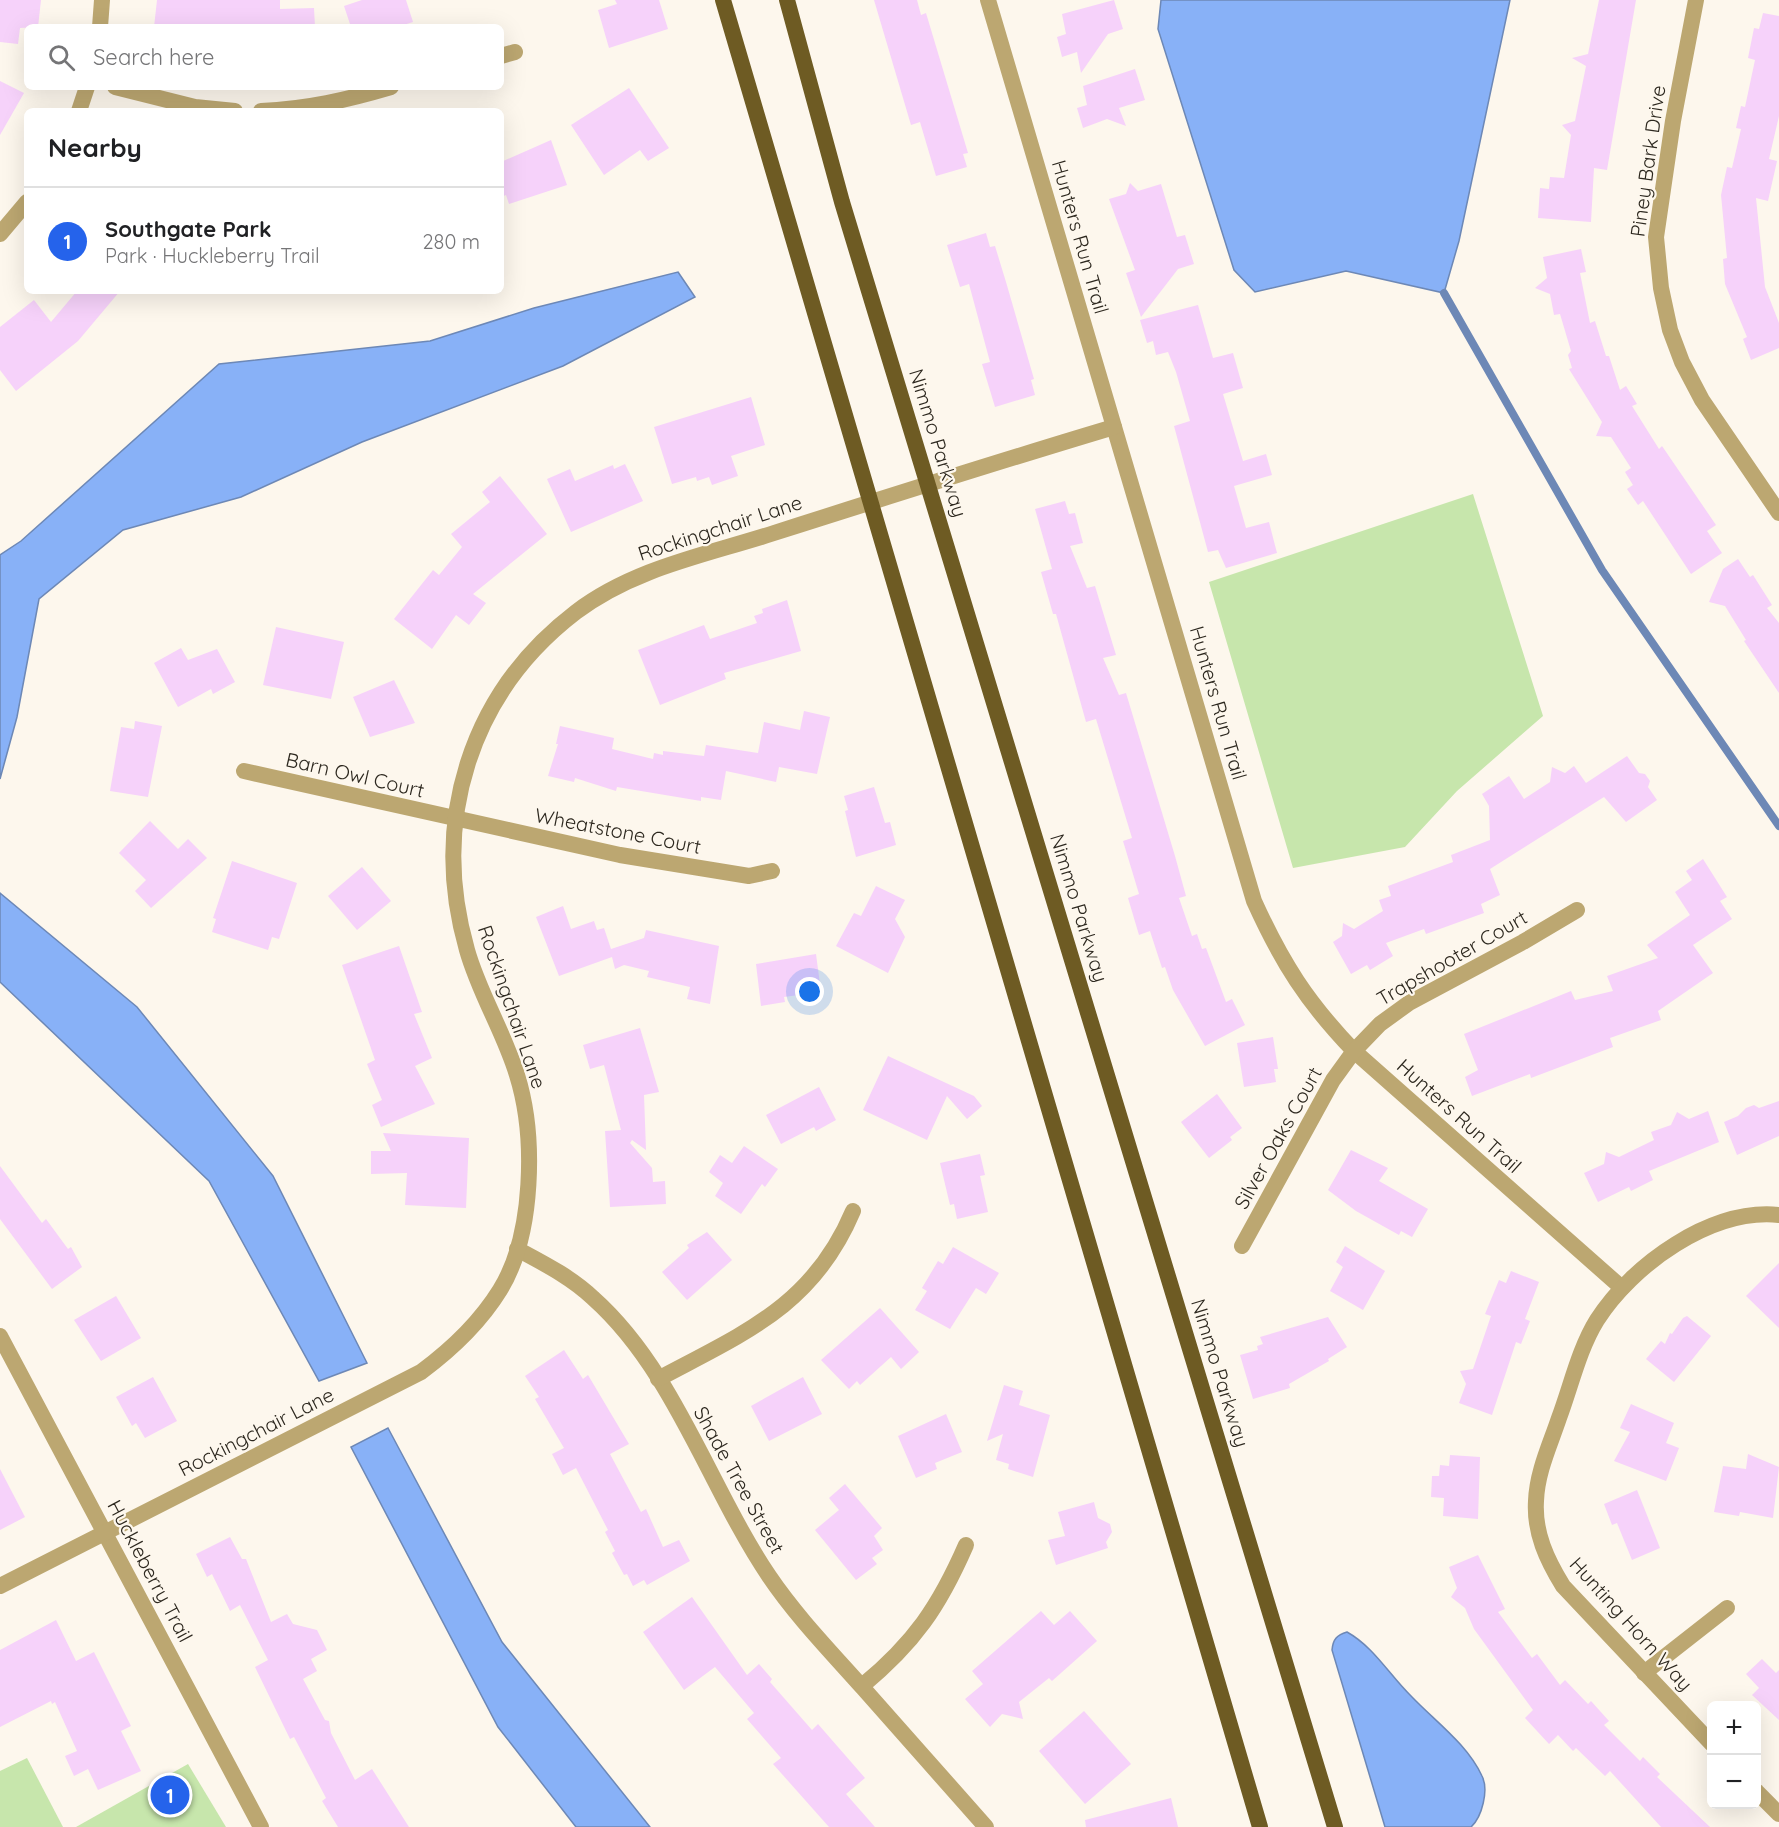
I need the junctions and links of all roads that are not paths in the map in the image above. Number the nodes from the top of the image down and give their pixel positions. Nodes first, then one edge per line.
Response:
1 (102, 0) edge
2 (723, 0) edge
3 (787, 0) edge
4 (988, 0) edge
5 (1696, 0) edge
6 (100, 24) edge
7 (86, 90) edge
8 (126, 90) edge
9 (381, 90) edge
10 (80, 108) edge
11 (205, 108) edge
12 (309, 108) edge
13 (24, 206) edge
14 (0, 234) edge
15 (1114, 426) junction
16 (928, 484) junction
17 (871, 502) junction
18 (1779, 513) edge
19 (244, 771) dead end
20 (456, 820) junction
21 (772, 871) dead end
22 (1577, 910) dead end
23 (1354, 1051) junction
24 (853, 1211) dead end
25 (1779, 1215) edge
26 (1242, 1246) dead end
27 (517, 1249) junction
28 (1622, 1288) junction
29 (0, 1336) edge
30 (658, 1378) junction
31 (106, 1533) junction
32 (966, 1545) dead end
33 (0, 1586) edge
34 (1726, 1608) dead end
35 (1644, 1673) junction
36 (862, 1686) junction
37 (1707, 1739) edge
38 (1761, 1796) edge
39 (1779, 1814) edge
40 (261, 1827) edge
41 (986, 1827) edge
42 (1260, 1827) edge
43 (1335, 1827) edge

1 - 6 street
2 - 17 highway
3 - 16 highway, Nimmo Parkway
4 - 15 street, Hunters Run Trail
5 - 18 street, Piney Bark Drive
7 - 10 street
8 - 11 street
9 - 12 street
13 - 14 street
15 - 16 street, Rockingchair Lane
15 - 23 street, Hunters Run Trail
16 - 17 street, Rockingchair Lane
16 - 43 highway, Nimmo Parkway
17 - 20 street, Rockingchair Lane
17 - 42 highway
19 - 20 street, Barn Owl Court
20 - 21 street, Wheatstone Court
20 - 27 street, Rockingchair Lane
22 - 23 street, Trapshooter Court
23 - 26 street, Silver Oaks Court
23 - 28 street, Hunters Run Trail
24 - 30 street
25 - 28 street, Hunting Horn Way
27 - 30 street, Shade Tree Street
27 - 31 street, Rockingchair Lane
28 - 35 street, Hunting Horn Way
29 - 31 street, Huckleberry Trail
30 - 36 street, Shade Tree Street
31 - 33 street, Rockingchair Lane
31 - 40 street, Huckleberry Trail
32 - 36 street
34 - 35 street
35 - 37 street, Hunting Horn Way
36 - 41 street, Shade Tree Street
38 - 39 street

